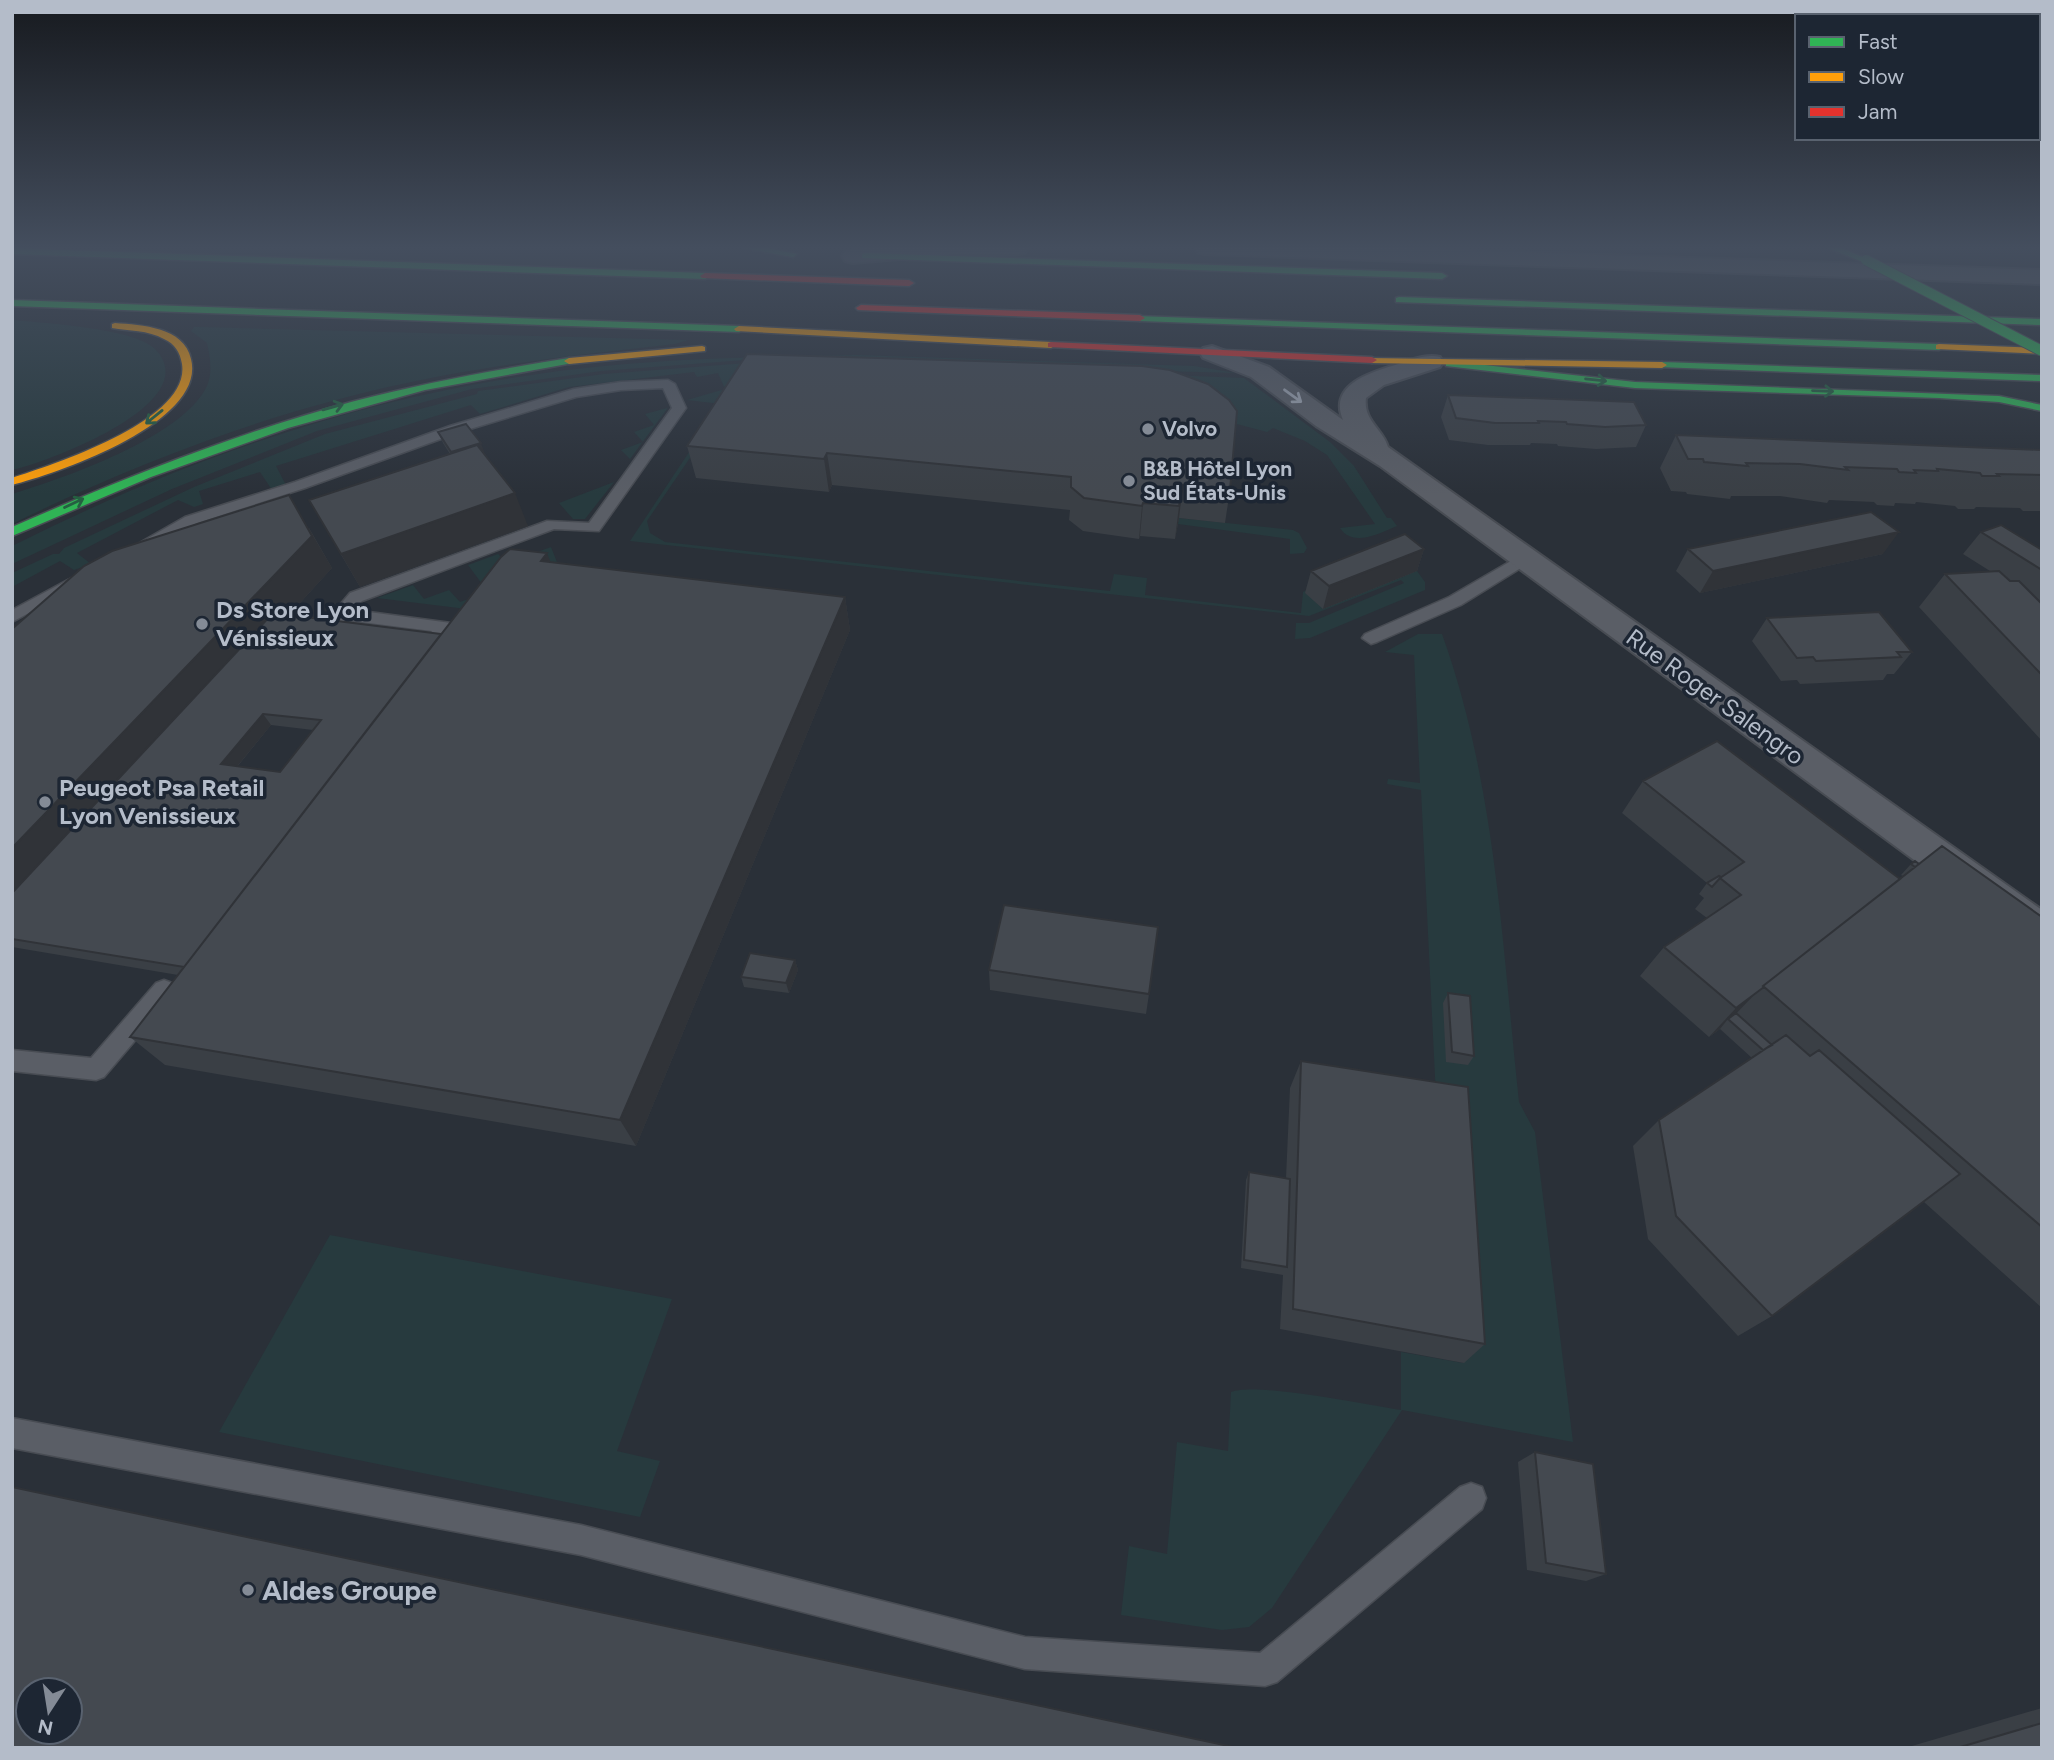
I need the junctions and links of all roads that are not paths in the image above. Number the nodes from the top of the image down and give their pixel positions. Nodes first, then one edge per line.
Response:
1 (148, 330) edge
2 (762, 330) edge
3 (1473, 330) edge
4 (2003, 330) edge
5 (772, 347) dead end
6 (1101, 348) junction
7 (717, 349) dead end
8 (2042, 351) edge
9 (1212, 353) junction
10 (1431, 362) junction
11 (2042, 378) edge
12 (2042, 408) edge
13 (1390, 460) junction
14 (12, 482) edge
15 (12, 532) edge
16 (123, 556) edge
17 (1523, 559) junction
18 (89, 574) edge
19 (12, 617) edge
20 (1371, 638) dead end
21 (433, 640) edge
22 (2042, 932) edge
23 (164, 990) edge
24 (12, 1060) edge
25 (12, 1433) edge
26 (1471, 1498) dead end

1 -> 14 main road
2 - 6 main road
3 - 8 main road
4 - 8 main road, bridge
5 - 6 main road
6 - 9 main road
15 -> 7 main road
9 - 10 main road
9 -> 13 street, Rue Roger Salengro
10 - 11 main road
10 -> 12 main road
10 - 13 street, Rue Roger Salengro
13 - 17 street, Rue Roger Salengro
16 - 21 lane
17 - 20 lane
17 - 22 street, Rue Roger Salengro
18 - 19 lane
23 - 24 lane
25 - 26 lane

